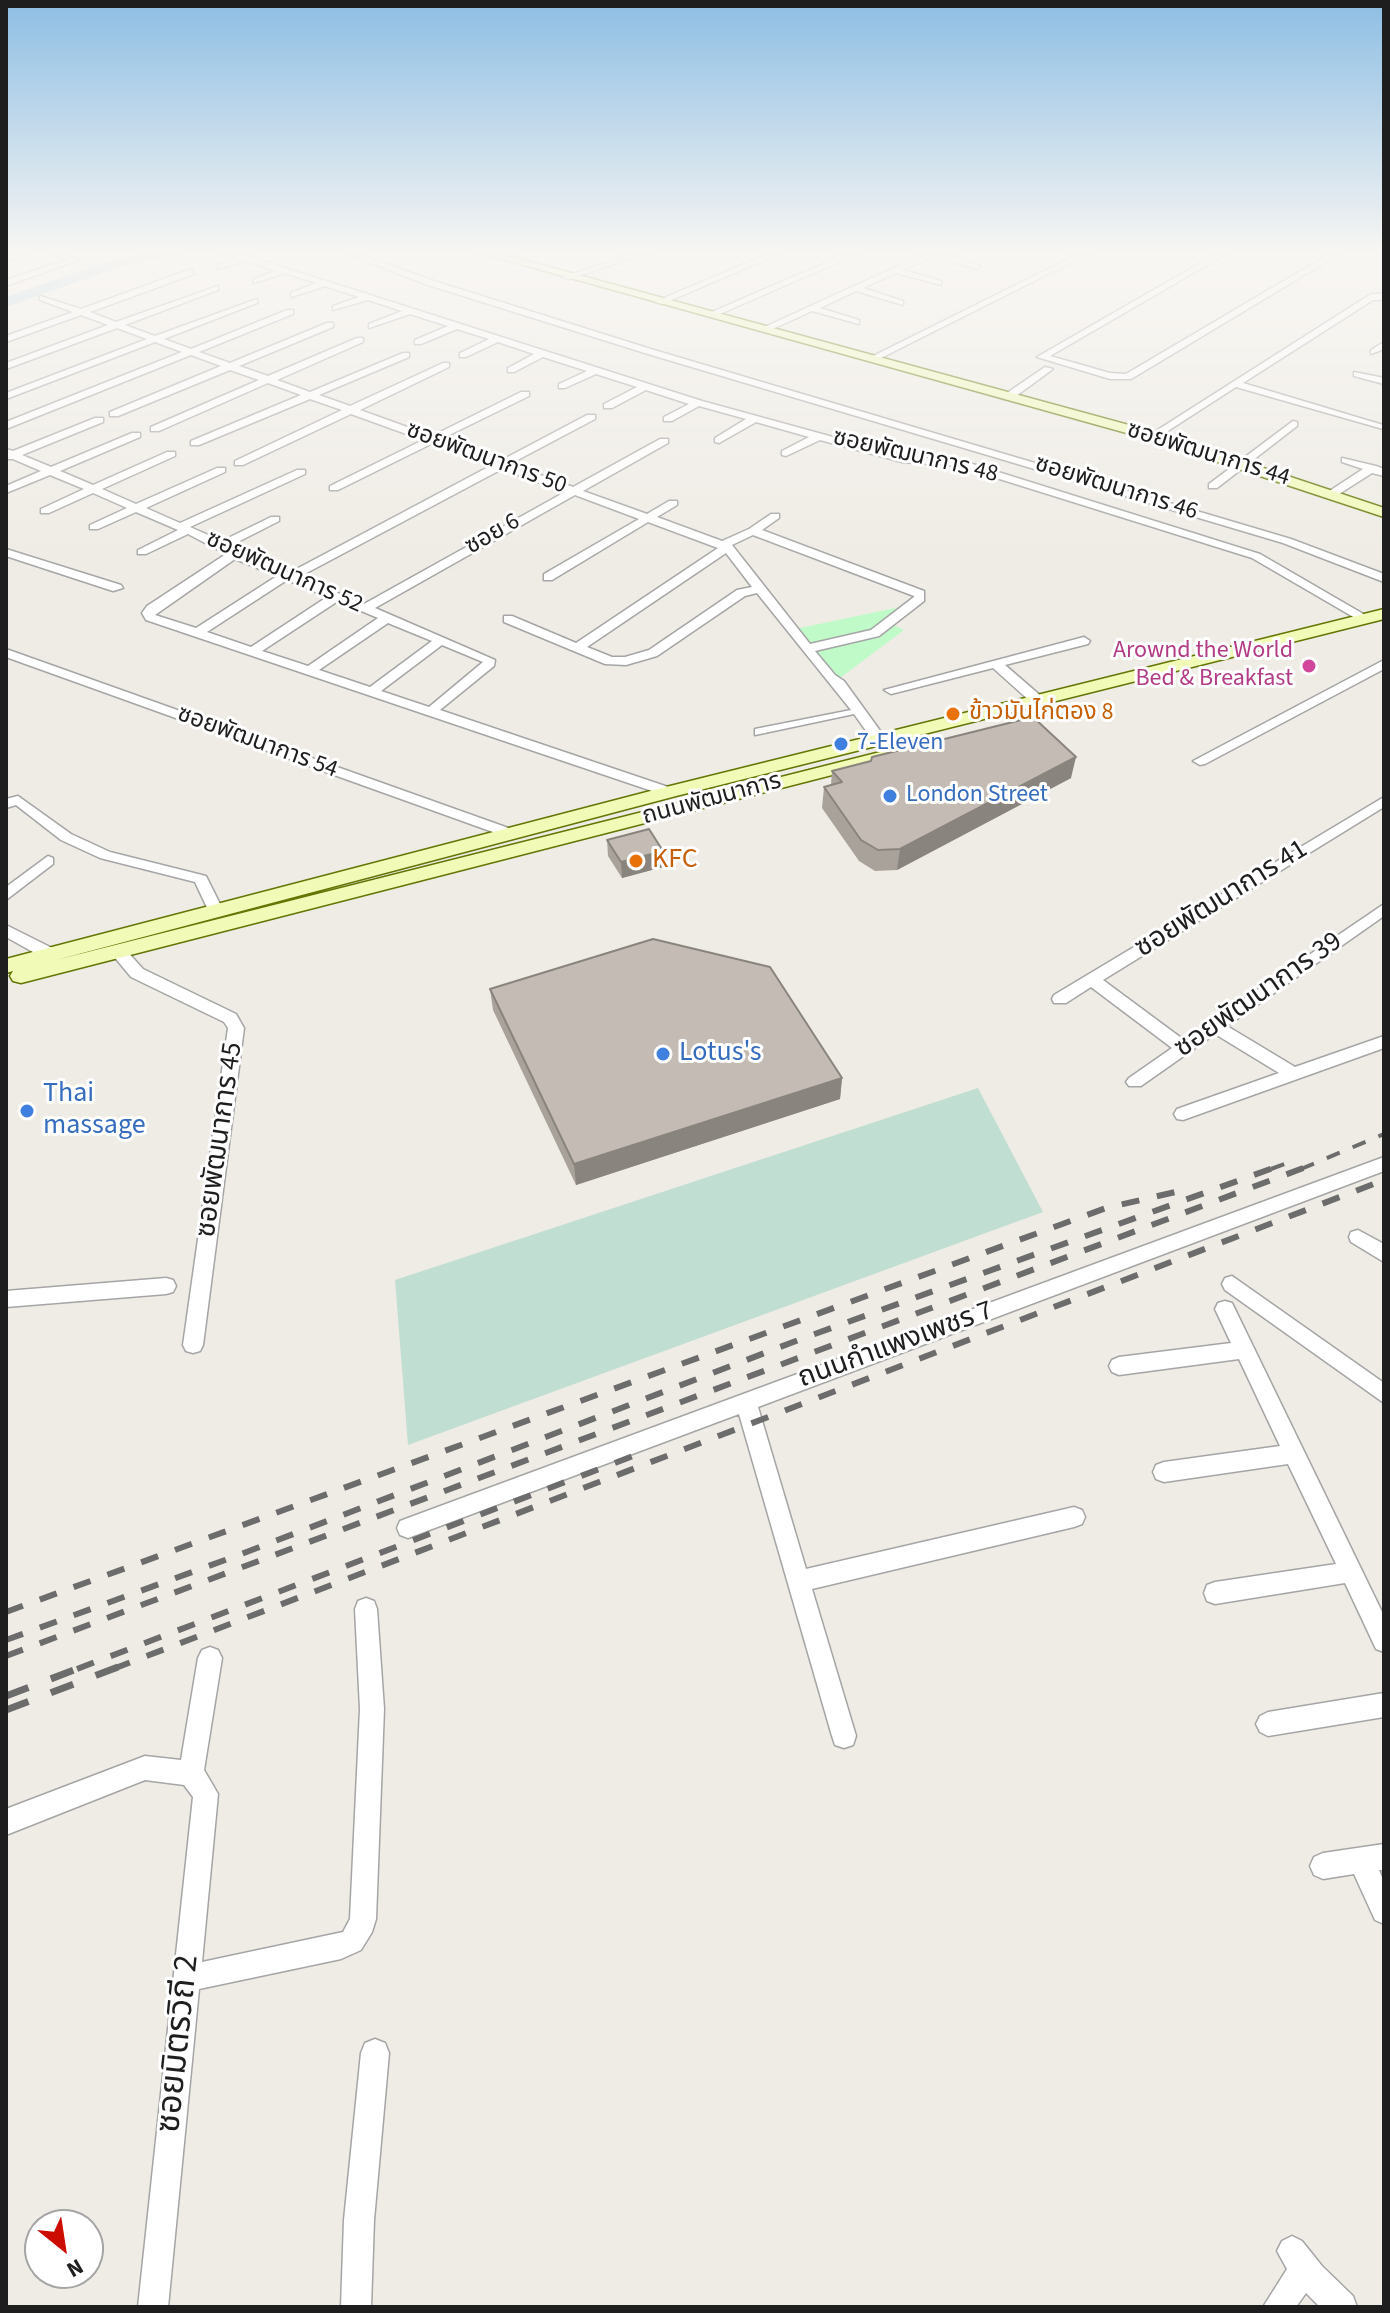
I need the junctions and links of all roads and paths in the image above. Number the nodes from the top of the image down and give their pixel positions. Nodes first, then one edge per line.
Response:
1 (27, 358) edge
2 (104, 358) edge
3 (174, 358) edge
4 (210, 358) edge
5 (250, 358) edge
6 (319, 358) edge
7 (399, 358) edge
8 (534, 358) edge
9 (553, 358) edge
10 (671, 358) edge
11 (868, 358) edge
12 (1045, 358) edge
13 (1160, 358) edge
14 (1276, 358) edge
15 (872, 359) joint
16 (446, 365) dead end
17 (6, 366) edge
18 (231, 366) junction
19 (1048, 369) dead end
20 (511, 370) dead end
21 (594, 371) junction
22 (1357, 374) dead end
23 (269, 380) junction
24 (1384, 381) edge
25 (1235, 384) junction
26 (562, 386) dead end
27 (645, 386) junction
28 (525, 394) dead end
29 (310, 395) junction
30 (6, 396) edge
31 (1008, 397) junction
32 (698, 403) junction
33 (608, 406) dead end
34 (354, 410) junction
35 (114, 414) dead end
36 (591, 417) dead end
37 (668, 419) dead end
38 (754, 419) junction
39 (99, 420) dead end
40 (1293, 424) dead end
41 (6, 426) edge
42 (1379, 427) dead end
43 (155, 429) dead end
44 (136, 435) dead end
45 (821, 435) junction
46 (1153, 436) junction
47 (431, 439) junction
48 (719, 440) dead end
49 (664, 441) dead end
50 (195, 443) dead end
51 (786, 453) dead end
52 (171, 454) dead end
53 (8, 455) edge
54 (1346, 460) dead end
55 (239, 463) dead end
56 (1242, 464) junction
57 (503, 465) junction
58 (1372, 468) junction
59 (221, 470) dead end
60 (51, 471) junction
61 (301, 472) dead end
62 (1384, 473) edge
63 (1213, 486) dead end
64 (334, 488) dead end
65 (92, 489) junction
66 (6, 490) edge
67 (573, 490) junction
68 (1332, 494) junction
69 (673, 503) dead end
70 (136, 508) junction
71 (45, 511) dead end
72 (1384, 513) edge
73 (775, 516) dead end
74 (648, 518) junction
75 (275, 519) dead end
76 (94, 527) dead end
77 (184, 529) junction
78 (753, 531) junction
79 (222, 545) junction
80 (725, 546) junction
81 (6, 552) edge
82 (142, 552) dead end
83 (234, 554) junction
84 (288, 577) junction
85 (548, 577) dead end
86 (1384, 578) edge
87 (117, 588) dead end
88 (760, 589) junction
89 (336, 597) junction
90 (366, 608) junction
91 (1375, 616) edge
92 (387, 618) junction
93 (508, 619) dead end
94 (1384, 631) edge
95 (199, 632) junction
96 (441, 640) junction
97 (1084, 641) dead end
98 (577, 648) junction
99 (807, 649) junction
100 (253, 651) junction
101 (6, 653) edge
102 (1384, 664) edge
103 (997, 665) junction
104 (309, 671) junction
105 (830, 678) junction
106 (891, 690) dead end
107 (371, 692) junction
108 (1037, 700) junction
109 (430, 712) junction
110 (848, 713) junction
111 (760, 732) dead end
112 (874, 740) junction
113 (1200, 761) dead end
114 (669, 792) junction
115 (10, 799) edge
116 (1384, 801) edge
117 (509, 833) junction
118 (48, 861) dead end
119 (6, 895) edge
120 (1384, 909) edge
121 (215, 910) junction
122 (6, 930) edge
123 (119, 953) junction
124 (44, 962) junction
125 (6, 963) edge
126 (1092, 980) junction
127 (6, 981) edge
128 (1060, 999) dead end
129 (1216, 1027) junction
130 (1384, 1042) edge
131 (1184, 1048) junction
132 (1295, 1075) junction
133 (1135, 1082) dead end
134 (1183, 1114) dead end
135 (1384, 1164) edge
136 (1358, 1237) dead end
137 (1384, 1254) edge
138 (1232, 1284) dead end
139 (166, 1286) dead end
140 (6, 1299) edge
141 (1225, 1309) dead end
142 (193, 1345) dead end
143 (1245, 1350) junction
144 (1119, 1366) dead end
145 (1384, 1394) edge
146 (746, 1402) junction
147 (1293, 1454) junction
148 (1164, 1472) dead end
149 (1074, 1517) dead end
150 (408, 1528) dead end
151 (1351, 1572) junction
152 (798, 1582) junction
153 (1215, 1593) dead end
154 (366, 1609) dead end
155 (1384, 1641) edge
156 (210, 1658) dead end
157 (1384, 1705) edge
158 (1268, 1724) dead end
159 (844, 1736) dead end
160 (196, 1777) junction
161 (6, 1822) edge
162 (1373, 1859) edge
163 (1323, 1866) dead end
164 (1384, 1911) edge
165 (187, 1978) junction
166 (375, 2053) dead end
167 (153, 2307) edge
168 (356, 2307) edge
169 (1278, 2307) edge
170 (1342, 2307) edge

1 - 17 street
2 - 30 street
3 - 41 street
4 - 18 street, ซอยพัฒนาการ 50
5 - 18 street
6 - 23 street
7 - 29 street
8 - 20 street
9 - 21 street, ซอยพัฒนาการ 48
10 - 86 street, ซอยพัฒนาการ 46
11 - 15 main road, ซอยพัฒนาการ 44
12 - 13 street
14 - 25 street
15 - 31 main road, ซอยพัฒนาการ 44
16 - 34 street
18 - 23 street, ซอยพัฒนาการ 50
18 - 35 street
19 - 31 street
21 - 26 street
21 - 27 street, ซอยพัฒนาการ 48
22 - 24 street
23 - 29 street, ซอยพัฒนาการ 50
23 - 43 street
25 - 42 street
25 - 46 street
27 - 32 street, ซอยพัฒนาการ 48
27 - 33 street
28 - 47 street
29 - 34 street, ซอยพัฒนาการ 50
29 - 50 street
31 - 46 main road, ซอยพัฒนาการ 44
32 - 37 street
32 - 38 street, ซอยพัฒนาการ 48
34 - 47 street, ซอยพัฒนาการ 50
34 - 55 street
36 - 57 street
38 - 45 street, ซอยพัฒนาการ 48
38 - 48 street
39 - 53 street
40 - 56 street
44 - 60 street
45 - 51 street
45 - 91 street, ซอยพัฒนาการ 48
46 - 56 main road, ซอยพัฒนาการ 44
47 - 57 street, ซอยพัฒนาการ 50
47 - 64 street
49 - 67 street, ซอย 6
52 - 65 street
53 - 60 street, ซอยพัฒนาการ 52
54 - 58 street
56 - 63 street
56 - 68 main road, ซอยพัฒนาการ 44
57 - 67 street, ซอยพัฒนาการ 50
57 - 84 street
58 - 62 street
58 - 68 street
59 - 70 street
60 - 65 street, ซอยพัฒนาการ 52
60 - 66 street
61 - 77 street
65 - 70 street, ซอยพัฒนาการ 52
65 - 71 street
67 - 74 street, ซอยพัฒนาการ 50
67 - 90 street, ซอย 6
68 - 72 main road, ซอยพัฒนาการ 44
69 - 74 street
70 - 76 street
70 - 77 street, ซอยพัฒนาการ 52
73 - 78 street
74 - 80 street, ซอยพัฒนาการ 50
74 - 85 street
75 - 79 street
77 - 79 street, ซอยพัฒนาการ 52
77 - 82 street
78 - 80 street
78 - 99 street
79 - 83 street, ซอยพัฒนาการ 52
80 - 88 street
80 - 98 street
81 - 87 street
83 - 84 street, ซอยพัฒนาการ 52
83 - 95 street
84 - 89 street, ซอยพัฒนาการ 52
84 - 95 street
88 - 98 street
88 - 99 street
89 - 90 street, ซอยพัฒนาการ 52
89 - 100 street
90 - 92 street, ซอยพัฒนาการ 52
91 - 108 main road, ถนนพัฒนาการ
92 - 96 street, ซอยพัฒนาการ 52
92 - 104 street
93 - 98 street
94 - 123 main road, ถนนพัฒนาการ
95 - 100 street
96 - 107 street
96 - 109 street, ซอยพัฒนาการ 52
97 - 103 street
99 - 105 street
100 - 104 street
101 - 117 street, ซอยพัฒนาการ 54
102 - 113 street
103 - 106 street
103 - 108 street
104 - 107 street
105 - 110 street
105 - 112 street
107 - 109 street
108 - 112 main road, ถนนพัฒนาการ
109 - 114 street
110 - 111 street
110 - 112 street
112 - 114 main road, ถนนพัฒนาการ
114 - 117 main road, ถนนพัฒนาการ
115 - 121 street
116 - 126 street, ซอยพัฒนาการ 41
117 - 121 main road, ถนนพัฒนาการ
118 - 119 street
120 - 129 street, ซอยพัฒนาการ 39
121 - 124 main road, ถนนพัฒนาการ
122 - 124 street
123 - 124 main road, ถนนพัฒนาการ
123 - 142 street, ซอยพัฒนาการ 45
124 - 125 main road, ถนนพัฒนาการ
124 - 127 main road, ถนนพัฒนาการ
126 - 128 street, ซอยพัฒนาการ 41
126 - 131 street
129 - 131 street, ซอยพัฒนาการ 39
129 - 132 street
130 - 132 street
131 - 133 street, ซอยพัฒนาการ 39
132 - 134 street
135 - 146 street, ถนนกำแพงเพชร 7
136 - 137 street
138 - 145 street
139 - 140 street
141 - 143 street
143 - 144 street
143 - 147 street
146 - 150 street, ถนนกำแพงเพชร 7
146 - 152 street
147 - 148 street
147 - 151 street
149 - 152 street
151 - 153 street
151 - 155 street
152 - 159 street
154 - 165 street
156 - 160 street, ซอยมิตรวิถี 2
157 - 158 street
160 - 161 street
160 - 165 street, ซอยมิตรวิถี 2
162 - 163 street
162 - 164 street
165 - 167 street, ซอยมิตรวิถี 2
166 - 168 street
169 - 170 street

